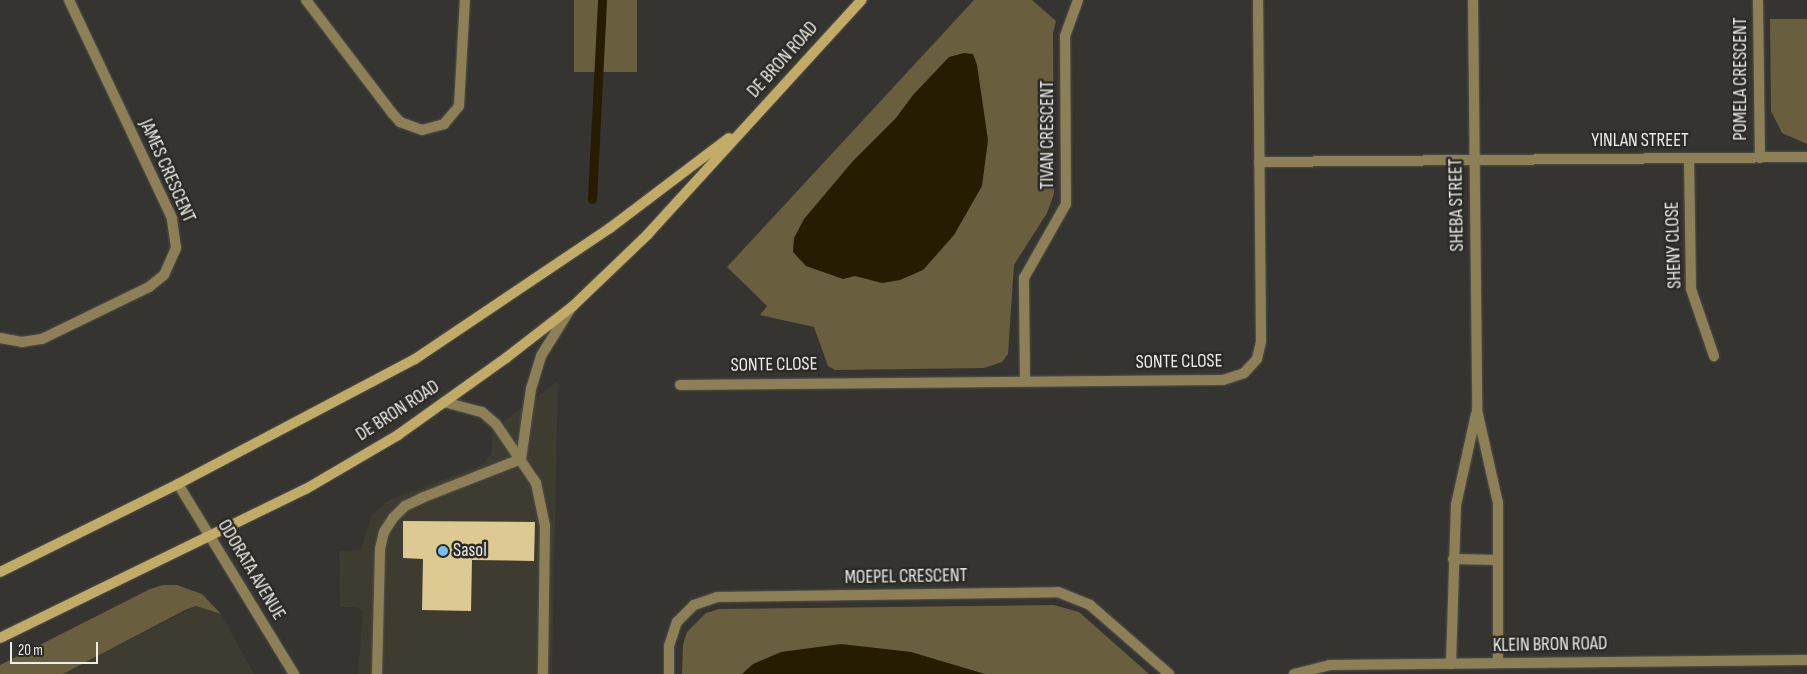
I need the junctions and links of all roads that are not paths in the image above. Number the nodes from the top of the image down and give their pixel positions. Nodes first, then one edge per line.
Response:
1 (68, 0) edge
2 (306, 0) edge
3 (465, 0) edge
4 (862, 0) edge
5 (1078, 0) edge
6 (1258, 0) edge
7 (1473, 0) edge
8 (1758, 0) edge
9 (750, 122) junction
10 (1689, 158) junction
11 (1760, 158) junction
12 (1807, 158) edge
13 (1474, 160) junction
14 (1259, 162) junction
15 (573, 306) junction
16 (0, 338) edge
17 (1714, 356) dead end
18 (1025, 380) junction
19 (680, 385) dead end
20 (444, 402) junction
21 (1477, 410) junction
22 (521, 459) junction
23 (178, 484) junction
24 (211, 537) junction
25 (1454, 559) junction
26 (1498, 560) junction
27 (0, 572) edge
28 (0, 638) edge
29 (1807, 660) edge
30 (1498, 663) junction
31 (1451, 664) junction
32 (294, 674) edge
33 (377, 674) edge
34 (543, 674) edge
35 (669, 674) edge
36 (1169, 674) edge
37 (1294, 674) edge

1 - 16 street, JAMES CRESCENT
2 - 3 street
4 - 9 street, DE BRON ROAD
5 - 18 street, TIVAN CRESCENT
6 - 14 street
7 - 13 street, SHEBA STREET
8 - 11 street, POMELA CRESCENT
9 - 15 street, DE BRON ROAD
9 - 23 street, DE BRON ROAD
10 - 11 street, YINLAN STREET
10 - 13 street, YINLAN STREET
10 - 17 street, SHENY CLOSE
11 - 12 street, YINLAN STREET
13 - 14 street
13 - 21 street, SHEBA STREET
14 - 18 street, SONTE CLOSE
15 - 20 street, DE BRON ROAD
15 - 22 street
18 - 19 street, SONTE CLOSE
20 - 22 street
20 - 24 street, DE BRON ROAD
21 - 25 street, SHEBA STREET
21 - 26 street, SHEBA STREET
22 - 33 street
22 - 34 street
23 - 24 street, ODORATA AVENUE
23 - 27 street, DE BRON ROAD
24 - 28 street, DE BRON ROAD
24 - 32 street, ODORATA AVENUE
25 - 26 street
25 - 31 street, SHEBA STREET
26 - 30 street, SHEBA STREET
29 - 30 street, KLEIN BRON ROAD
30 - 31 street, KLEIN BRON ROAD
31 - 37 street, KLEIN BRON ROAD
35 - 36 street, MOEPEL CRESCENT

